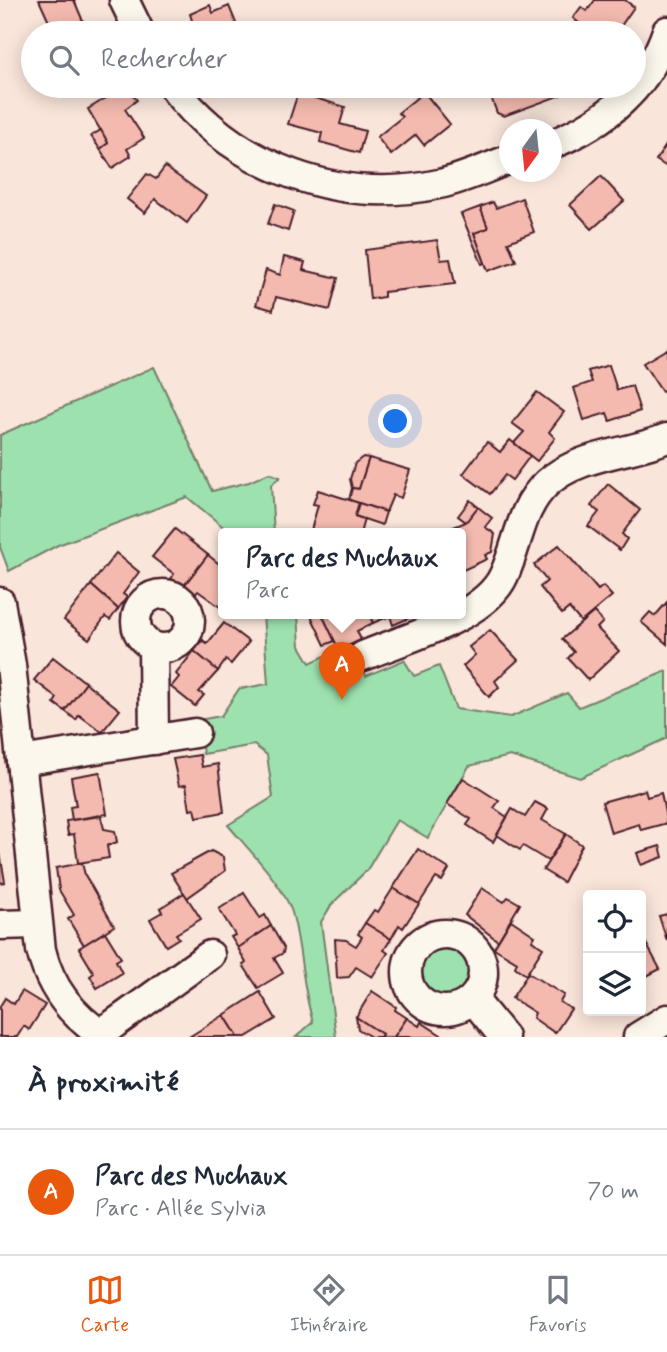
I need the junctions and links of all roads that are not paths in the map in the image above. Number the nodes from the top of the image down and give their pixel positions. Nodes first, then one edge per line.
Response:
1 (124, 0) edge
2 (135, 21) edge
3 (664, 46) edge
4 (646, 73) edge
5 (182, 98) edge
6 (624, 98) edge
7 (562, 139) edge
8 (499, 163) edge
9 (667, 438) edge
10 (0, 603) edge
11 (466, 612) edge
12 (450, 619) edge
13 (153, 646) dead end
14 (363, 656) dead end
15 (194, 733) dead end
16 (153, 740) junction
17 (22, 761) junction
18 (37, 924) junction
19 (0, 925) edge
20 (210, 955) dead end
21 (473, 999) dead end
22 (667, 1019) edge
23 (102, 1036) edge
24 (504, 1037) edge
25 (638, 1037) edge

1 - 2 street
3 - 4 street
5 - 8 street
6 - 7 street
9 - 11 street
10 - 17 street
12 - 14 street
13 - 16 street
15 - 16 street
16 - 17 street
17 - 18 street
18 - 19 street
18 - 23 street
20 - 23 street
21 - 24 street
22 - 25 street

